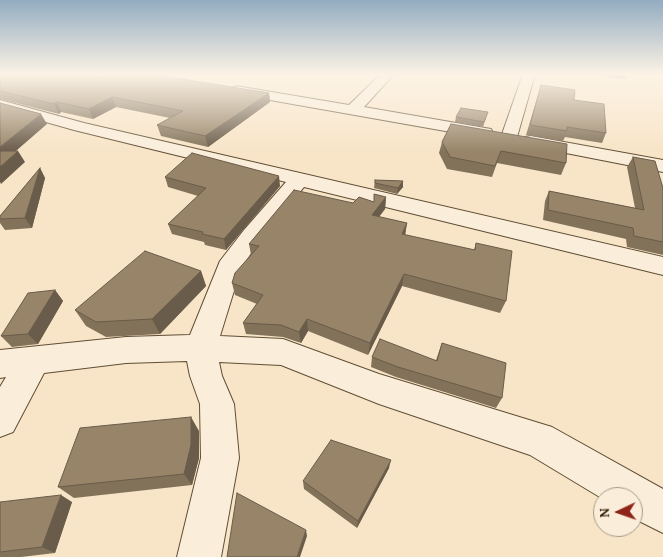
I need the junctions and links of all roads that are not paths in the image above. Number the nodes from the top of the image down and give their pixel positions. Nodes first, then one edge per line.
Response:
1 (293, 100) edge
2 (363, 100) edge
3 (521, 100) edge
4 (0, 104) edge
5 (353, 110) junction
6 (509, 137) junction
7 (663, 166) edge
8 (300, 179) junction
9 (663, 266) edge
10 (201, 348) junction
11 (34, 360) junction
12 (0, 364) edge
13 (0, 420) edge
14 (663, 512) edge
15 (199, 557) edge

1 - 5 street
2 - 5 street
3 - 6 street
4 - 8 street
5 - 6 street
6 - 7 street
8 - 9 street
8 - 10 street
10 - 11 street
10 - 14 street
10 - 15 street
11 - 12 street
11 - 13 street

